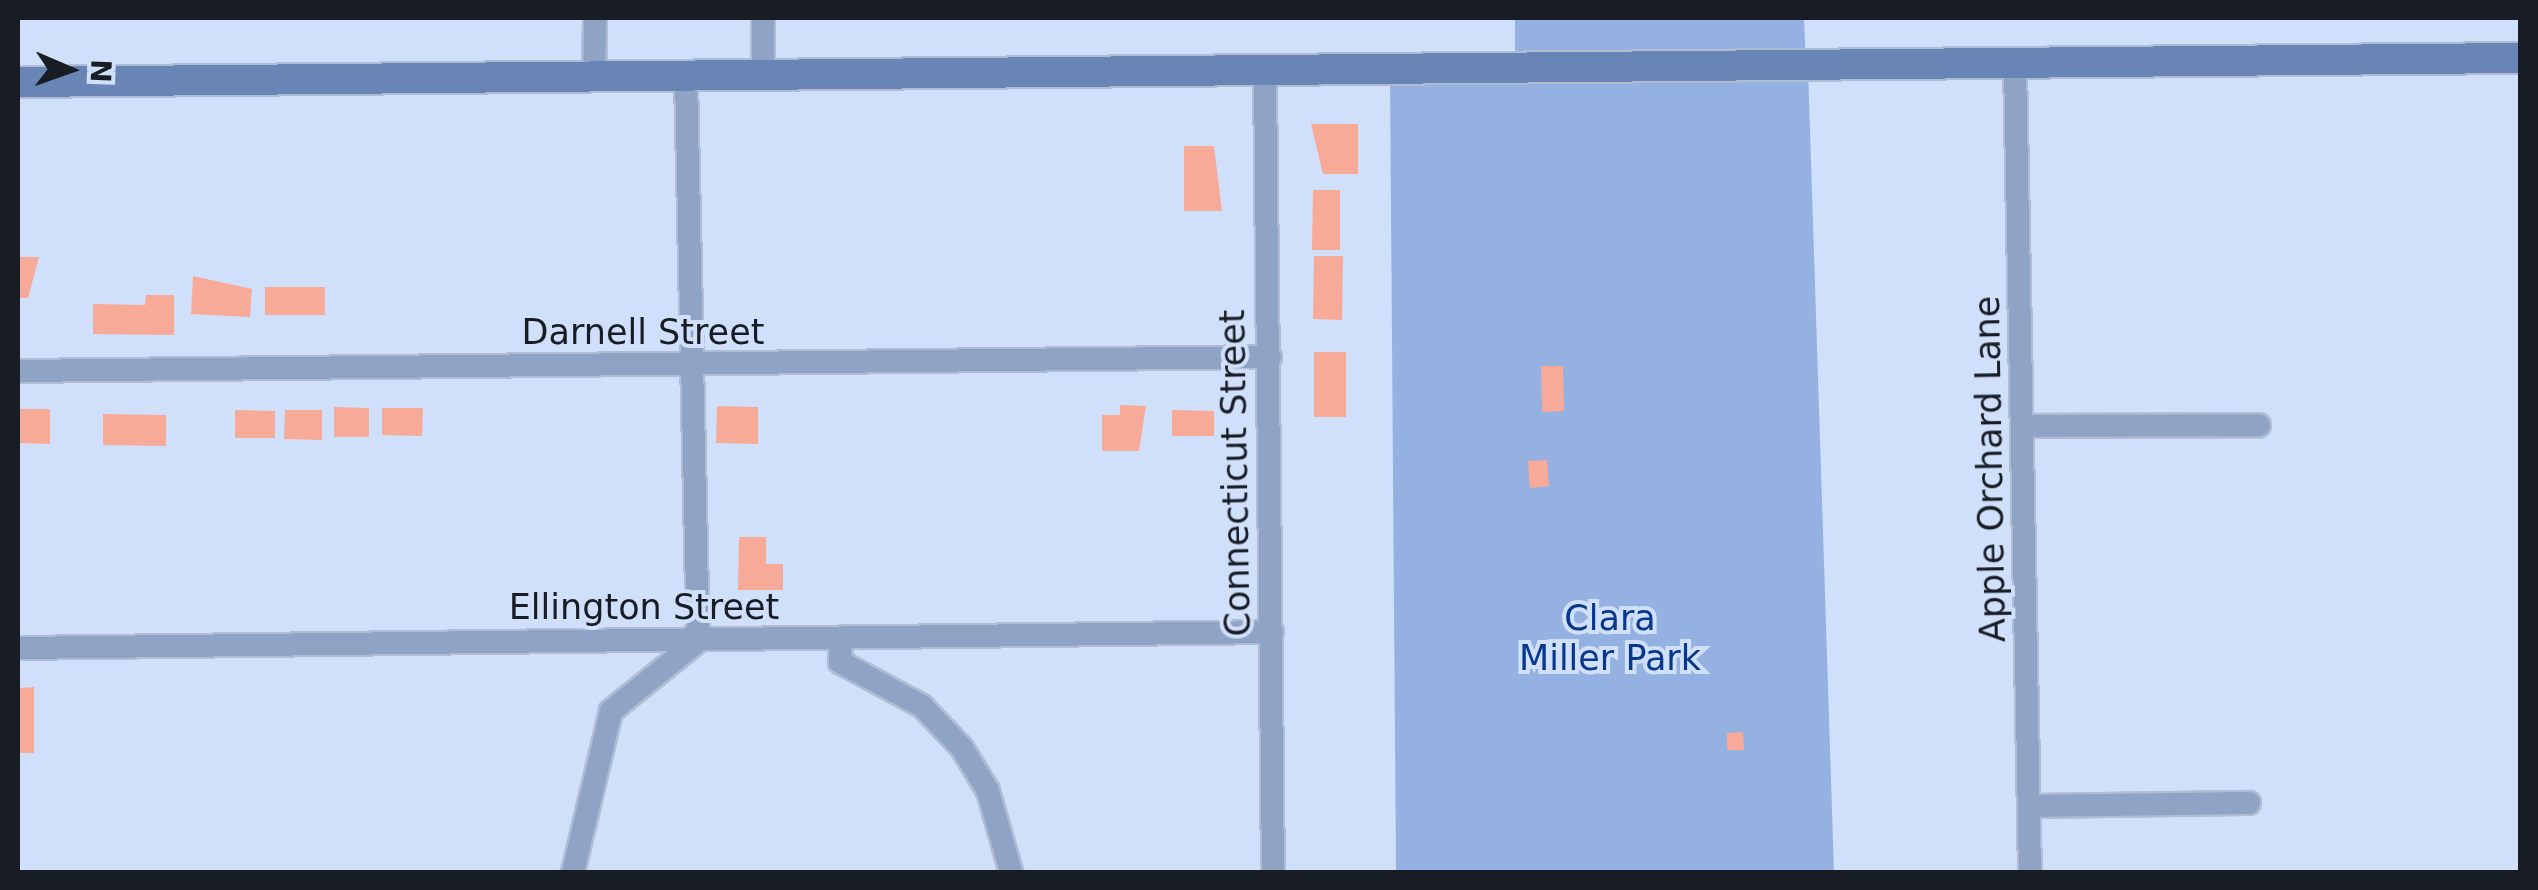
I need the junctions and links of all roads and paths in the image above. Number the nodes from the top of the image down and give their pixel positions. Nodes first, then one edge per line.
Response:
1 (595, 18) edge
2 (763, 18) edge
3 (2520, 58) edge
4 (2015, 64) junction
5 (1265, 72) junction
6 (763, 76) junction
7 (686, 77) junction
8 (594, 78) junction
9 (18, 82) edge
10 (1270, 357) junction
11 (693, 366) junction
12 (18, 371) edge
13 (2259, 425) dead end
14 (2025, 426) junction
15 (1272, 632) junction
16 (698, 641) junction
17 (841, 641) junction
18 (18, 648) edge
19 (2249, 803) dead end
20 (2029, 806) junction
21 (573, 872) edge
22 (1011, 872) edge
23 (1273, 872) edge
24 (2030, 872) edge

1 - 8 street
2 - 6 street
3 - 4 street
4 - 5 street
4 - 14 street, Apple Orchard Lane
5 - 6 street
5 - 10 street, Connecticut Street
6 - 7 street
7 - 8 street
7 - 11 street
8 - 9 street
10 - 11 street, Darnell Street
10 - 15 street, Connecticut Street
11 - 12 street, Darnell Street
11 - 16 street
13 - 14 street
14 - 20 street, Apple Orchard Lane
15 - 17 street, Ellington Street
15 - 23 street, Connecticut Street
16 - 17 street, Ellington Street
16 - 18 street, Ellington Street
16 - 21 street
17 - 22 street
19 - 20 street
20 - 24 street, Apple Orchard Lane

